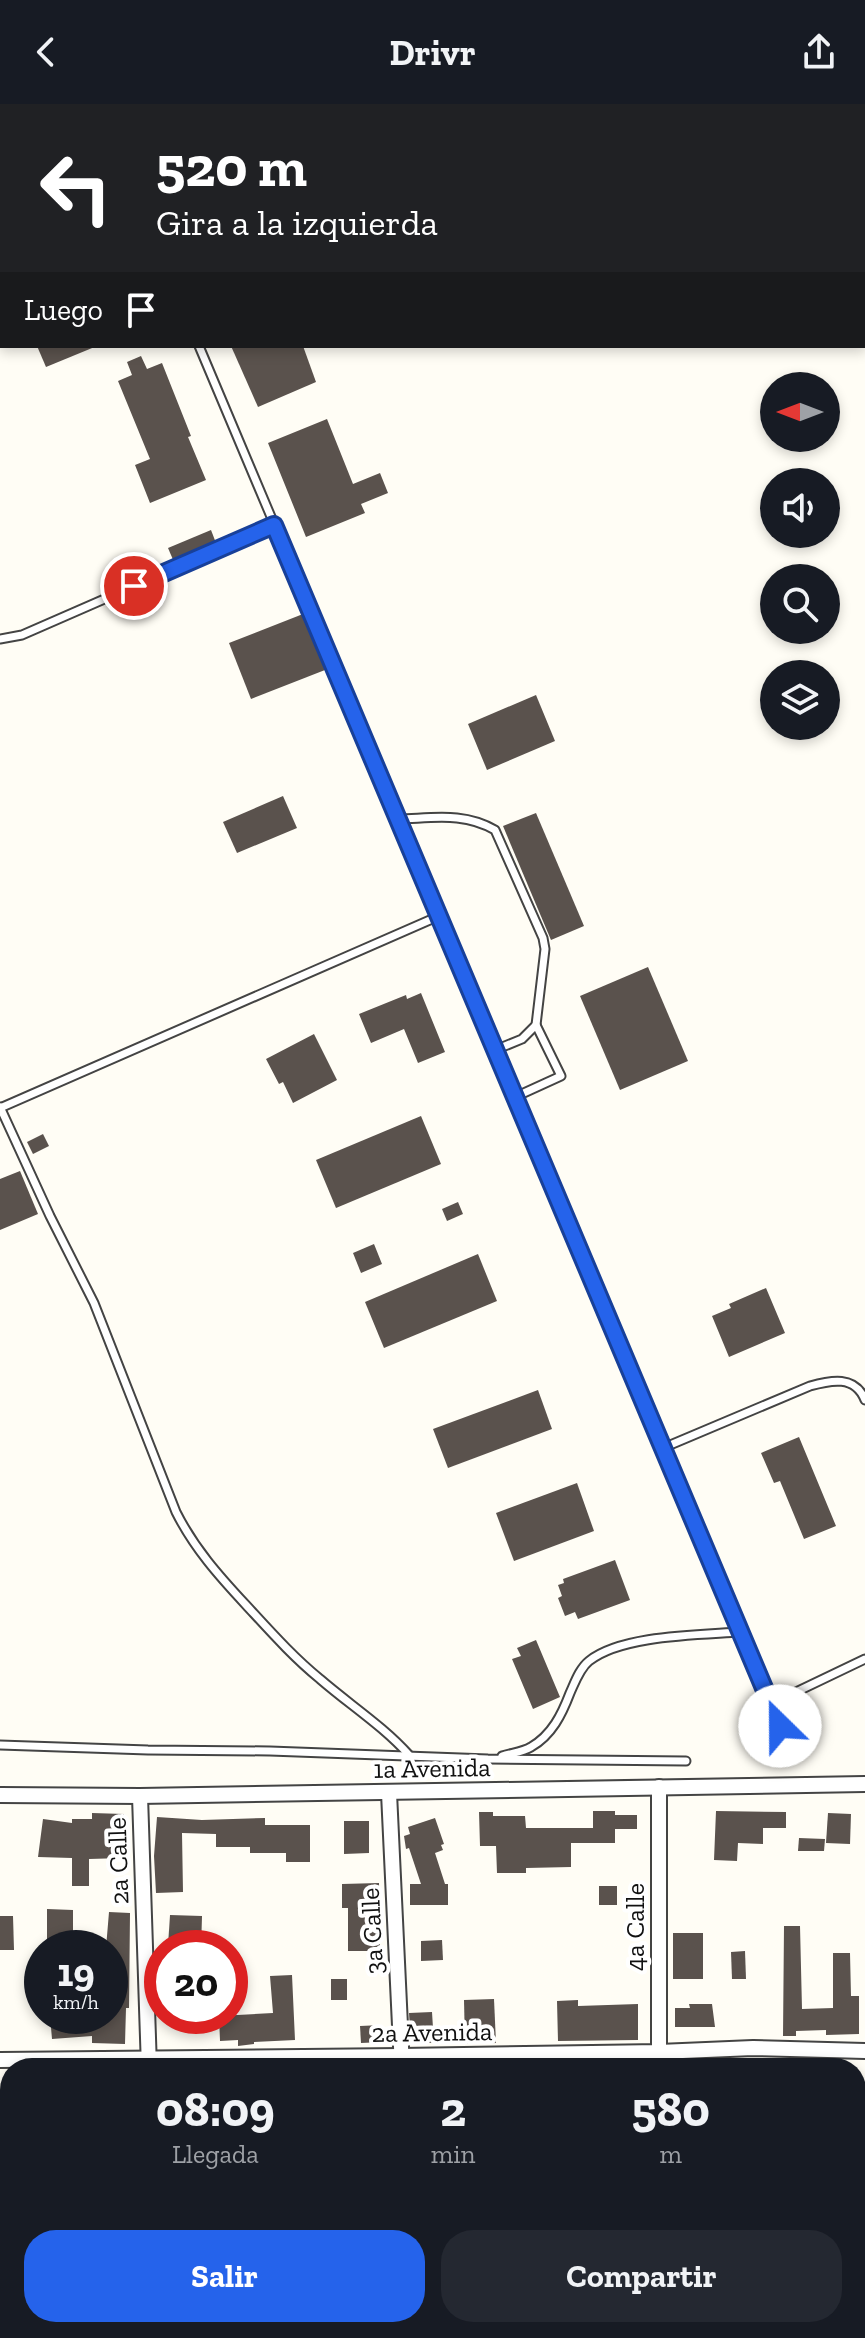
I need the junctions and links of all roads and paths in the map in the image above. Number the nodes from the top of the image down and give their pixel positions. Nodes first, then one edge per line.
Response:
1 (200, 348) edge
2 (274, 525) junction
3 (0, 639) edge
4 (399, 819) junction
5 (439, 916) junction
6 (536, 1025) junction
7 (495, 1050) junction
8 (515, 1097) junction
9 (0, 1108) edge
10 (865, 1400) edge
11 (663, 1448) junction
12 (740, 1632) junction
13 (865, 1659) edge
14 (771, 1704) junction
15 (0, 1745) edge
16 (790, 1748) dead end
17 (409, 1755) junction
18 (488, 1759) junction
19 (686, 1761) dead end
20 (865, 1784) edge
21 (659, 1787) junction
22 (389, 1793) junction
23 (0, 1795) edge
24 (140, 1796) junction
25 (865, 2051) edge
26 (659, 2052) junction
27 (149, 2058) edge
28 (402, 2058) edge
29 (505, 2058) edge
30 (659, 2058) edge

1 - 2 lane
2 - 3 lane
2 - 4 lane
4 - 5 lane
4 - 6 lane
5 - 7 lane
5 - 9 lane
6 - 7 lane
6 - 8 lane
7 - 8 lane
8 - 11 lane
9 - 17 lane
10 - 11 lane
11 - 12 lane
12 - 14 lane
12 - 18 lane
13 - 14 lane
14 - 16 lane
15 - 17 lane
17 - 18 lane
18 - 19 lane
20 - 21 street, 1a Avenida
21 - 22 street, 1a Avenida
21 - 26 street, 4a Calle
22 - 24 street, 1a Avenida
22 - 28 street, 3a Calle
23 - 24 street, 1a Avenida
24 - 27 street, 2a Calle
25 - 26 street, 2a Avenida
26 - 29 street, 2a Avenida
26 - 30 street, 4a Calle

